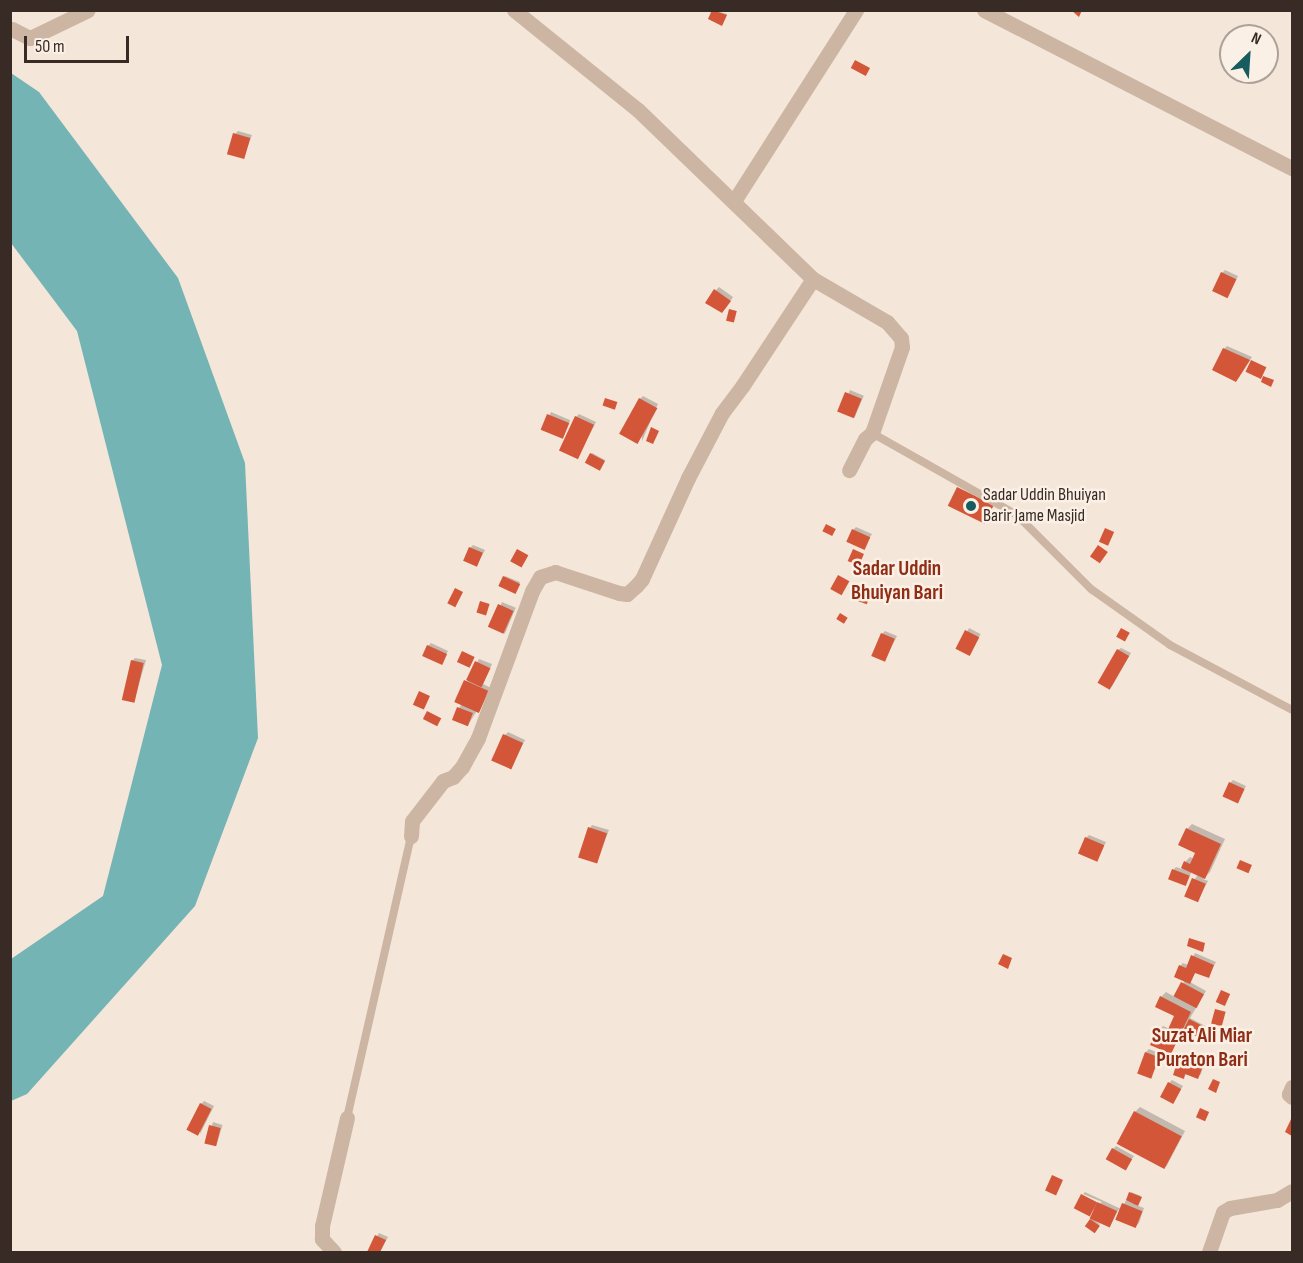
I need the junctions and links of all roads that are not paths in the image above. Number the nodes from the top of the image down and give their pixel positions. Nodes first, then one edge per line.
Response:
1 (88, 10) edge
2 (514, 10) edge
3 (856, 10) edge
4 (984, 10) edge
5 (12, 29) edge
6 (1293, 168) edge
7 (734, 201) junction
8 (813, 279) junction
9 (872, 433) junction
10 (849, 470) dead end
11 (1293, 710) edge
12 (411, 836) joint
13 (1293, 1087) edge
14 (1293, 1097) edge
15 (347, 1118) joint
16 (1293, 1191) edge
17 (334, 1252) edge
18 (1209, 1252) edge

1 - 5 street
2 - 7 street
3 - 7 street
4 - 6 street
7 - 8 street
8 - 9 street
8 - 12 street
9 - 10 street
9 - 11 lane
12 - 15 lane
13 - 14 street
15 - 17 street
16 - 18 street

